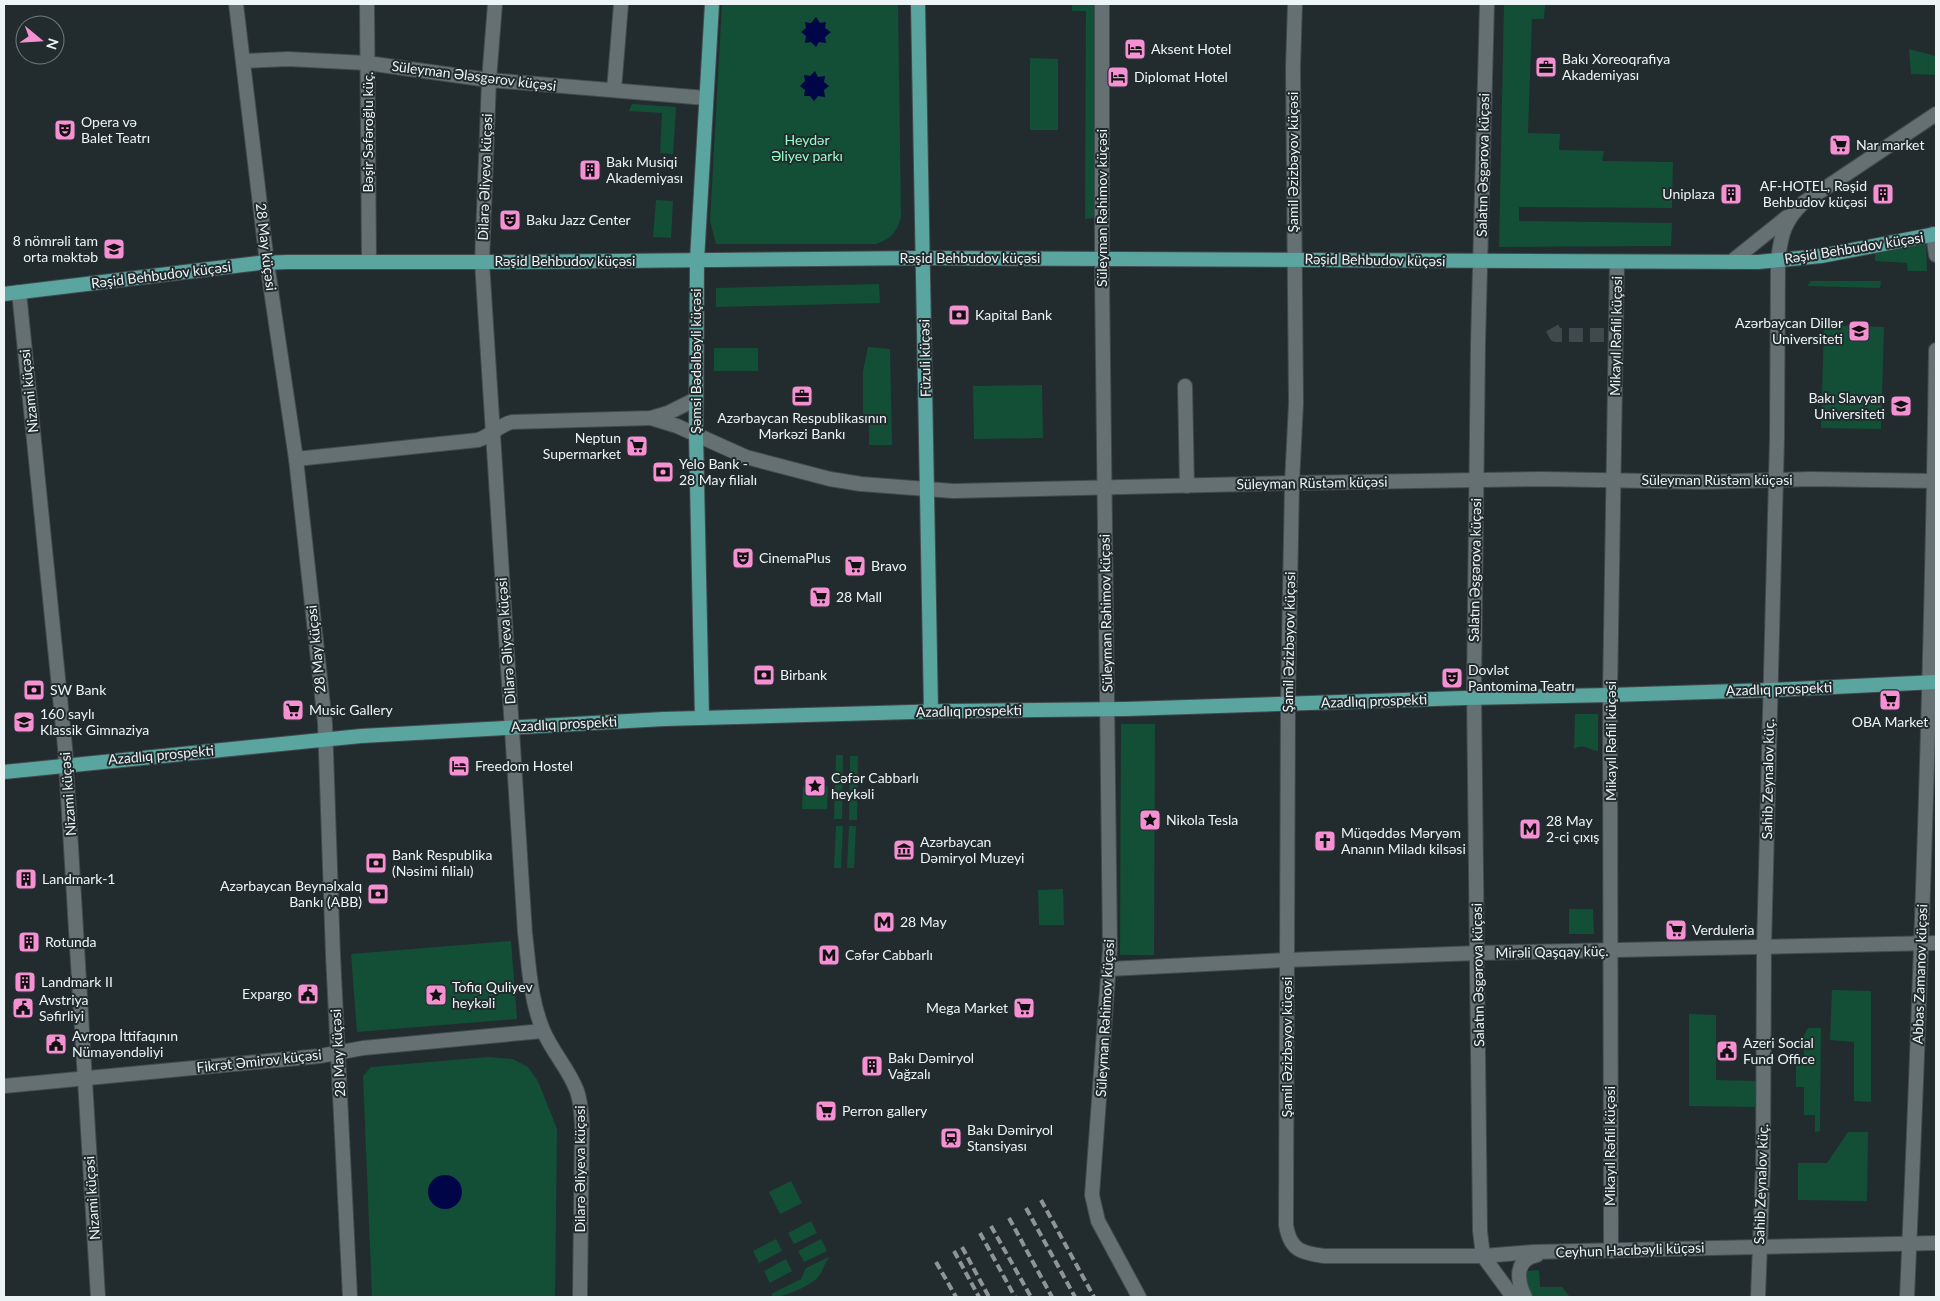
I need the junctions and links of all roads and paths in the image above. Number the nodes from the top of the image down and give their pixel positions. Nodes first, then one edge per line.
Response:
1 (236, 4) edge
2 (367, 4) edge
3 (495, 4) edge
4 (621, 4) edge
5 (712, 4) edge
6 (918, 4) edge
7 (1102, 4) edge
8 (1295, 4) edge
9 (1487, 4) edge
10 (243, 61) junction
11 (368, 63) junction
12 (489, 80) junction
13 (614, 90) junction
14 (706, 98) junction
15 (1936, 114) edge
16 (1791, 214) junction
17 (1935, 234) edge
18 (1936, 255) edge
19 (923, 258) junction
20 (1102, 258) junction
21 (1294, 259) junction
22 (697, 260) junction
23 (1778, 260) junction
24 (369, 261) junction
25 (1481, 261) junction
26 (482, 262) junction
27 (1617, 262) junction
28 (1731, 262) junction
29 (268, 263) junction
30 (19, 292) junction
31 (4, 294) edge
32 (1936, 350) edge
33 (1185, 386) dead end
34 (696, 399) junction
35 (651, 418) junction
36 (493, 433) junction
37 (696, 434) junction
38 (296, 459) junction
39 (1476, 480) junction
40 (1614, 480) junction
41 (1776, 480) junction
42 (1935, 481) edge
43 (1292, 483) junction
44 (1187, 486) junction
45 (1104, 488) junction
46 (927, 490) junction
47 (1933, 682) edge
48 (1771, 690) junction
49 (1610, 695) junction
50 (1474, 698) junction
51 (1288, 705) junction
52 (1108, 710) junction
53 (931, 712) junction
54 (702, 718) junction
55 (511, 727) junction
56 (326, 740) junction
57 (66, 765) junction
58 (4, 772) edge
59 (1936, 943) edge
60 (1922, 944) junction
61 (1764, 948) junction
62 (1611, 951) junction
63 (1478, 953) junction
64 (1287, 960) junction
65 (1109, 969) junction
66 (543, 1031) junction
67 (338, 1052) junction
68 (85, 1078) junction
69 (4, 1086) edge
70 (1936, 1242) edge
71 (1910, 1243) junction
72 (1759, 1246) junction
73 (1611, 1251) junction
74 (1552, 1252) junction
75 (1324, 1256) joint
76 (1483, 1256) junction
77 (98, 1297) edge
78 (350, 1297) edge
79 (580, 1297) edge
80 (1139, 1297) edge
81 (1513, 1297) edge
82 (1524, 1297) edge
83 (1758, 1297) edge
84 (1907, 1297) edge

1 - 10 street, 28 May küçəsi
2 - 11 street, Bəşir Səfəroğlu küç.
3 - 12 street, Dilarə Əliyeva küçəsi
4 - 13 street
5 - 14 main road, Şəmsi Bədəlbəyli küçəsi
6 - 19 main road, Füzuli küçəsi
7 - 20 street, Süleyman Rəhimov küçəsi
8 - 21 street, Şamil Əzizbəyov küçəsi
9 - 25 street, Salatın Əsgərova küçəsi
10 - 11 street, Süleyman Ələsgərov küçəsi
10 - 29 street, 28 May küçəsi
11 - 12 street, Süleyman Ələsgərov küçəsi
11 - 24 street, Bəşir Səfəroğlu küç.
12 - 13 street, Süleyman Ələsgərov küçəsi
12 - 26 street, Dilarə Əliyeva küçəsi
13 - 14 street, Süleyman Ələsgərov küçəsi
14 - 22 main road, Şəmsi Bədəlbəyli küçəsi
15 - 16 street
16 - 23 street, Sahib Zeynalov küç.
16 - 28 street
17 - 18 street
17 - 23 main road, Rəşid Behbudov küçəsi
19 - 20 main road, Rəşid Behbudov küçəsi
19 - 22 main road, Rəşid Behbudov küçəsi
19 - 46 main road, Füzuli küçəsi
20 - 21 main road, Rəşid Behbudov küçəsi
20 - 45 street, Süleyman Rəhimov küçəsi
21 - 25 main road, Rəşid Behbudov küçəsi
21 - 43 street, Şamil Əzizbəyov küçəsi
22 - 26 main road, Rəşid Behbudov küçəsi
22 - 34 main road, Şəmsi Bədəlbəyli küçəsi
23 - 28 main road, Rəşid Behbudov küçəsi
23 - 41 street, Sahib Zeynalov küç.
24 - 26 main road, Rəşid Behbudov küçəsi
24 - 29 main road, Rəşid Behbudov küçəsi
25 - 27 main road, Rəşid Behbudov küçəsi
25 - 39 street, Salatın Əsgərova küçəsi
26 - 36 street, Dilarə Əliyeva küçəsi
27 - 28 main road, Rəşid Behbudov küçəsi
27 - 40 street, Mikayıl Rəfili küçəsi
29 - 30 main road, Rəşid Behbudov küçəsi
29 - 38 street, 28 May küçəsi
30 - 31 main road, Rəşid Behbudov küçəsi
30 - 57 street, Nizami küçəsi
32 - 42 street, Abbas Zamanov küçəsi
33 - 44 street
34 - 35 street
34 - 37 main road, Şəmsi Bədəlbəyli küçəsi
35 - 36 street
35 - 37 street, Süleyman Rüstəm küçəsi
36 - 38 street
36 - 55 street, Dilarə Əliyeva küçəsi
37 - 46 street, Süleyman Rüstəm küçəsi
37 - 54 main road, Şəmsi Bədəlbəyli küçəsi
38 - 56 street, 28 May küçəsi
39 - 40 street, Süleyman Rüstəm küçəsi
39 - 43 street, Süleyman Rüstəm küçəsi
39 - 50 street, Salatın Əsgərova küçəsi
40 - 41 street, Süleyman Rüstəm küçəsi
40 - 49 street, Mikayıl Rəfili küçəsi
41 - 42 street, Süleyman Rüstəm küçəsi
41 - 48 street, Sahib Zeynalov küç.
42 - 47 street, Abbas Zamanov küçəsi
43 - 44 street, Süleyman Rüstəm küçəsi
43 - 51 street, Şamil Əzizbəyov küçəsi
44 - 45 street, Süleyman Rüstəm küçəsi
45 - 46 street, Süleyman Rüstəm küçəsi
45 - 52 street, Süleyman Rəhimov küçəsi
46 - 53 main road, Füzuli küçəsi
47 - 48 main road, Azadlıq prospekti
47 - 60 street, Abbas Zamanov küçəsi
48 - 49 main road, Azadlıq prospekti
48 - 61 street, Sahib Zeynalov küç.
49 - 50 main road, Azadlıq prospekti
49 - 62 street, Mikayıl Rəfili küçəsi
50 - 51 main road, Azadlıq prospekti
50 - 63 street, Salatın Əsgərova küçəsi
51 - 52 main road, Azadlıq prospekti
51 - 64 street, Şamil Əzizbəyov küçəsi
52 - 53 main road, Azadlıq prospekti
52 - 65 street, Süleyman Rəhimov küçəsi
53 - 54 main road, Azadlıq prospekti
54 - 55 main road, Azadlıq prospekti
55 - 56 main road, Azadlıq prospekti
55 - 66 street, Dilarə Əliyeva küçəsi
56 - 57 main road, Azadlıq prospekti
56 - 67 street, 28 May küçəsi
57 - 58 main road, Azadlıq prospekti
57 - 68 street, Nizami küçəsi
59 - 60 street, Mirəli Qaşqay küç.
60 - 61 street, Mirəli Qaşqay küç.
60 - 71 street, Abbas Zamanov küçəsi
61 - 62 street, Mirəli Qaşqay küç.
61 - 72 street, Sahib Zeynalov küç.
62 - 63 street, Mirəli Qaşqay küç.
62 - 73 street, Mikayıl Rəfili küçəsi
63 - 64 street, Mirəli Qaşqay küç.
63 - 76 street, Salatın Əsgərova küçəsi
64 - 65 street, Mirəli Qaşqay küç.
64 - 75 street, Şamil Əzizbəyov küçəsi
65 - 80 street, Süleyman Rəhimov küçəsi
66 - 67 street, Fikrət Əmirov küçəsi
66 - 79 street, Dilarə Əliyeva küçəsi
67 - 68 street, Fikrət Əmirov küçəsi
67 - 78 street, 28 May küçəsi
68 - 69 street, Fikrət Əmirov küçəsi
68 - 77 street, Nizami küçəsi
70 - 71 street, Ceyhun Hacıbəyli küçəsi
71 - 72 street, Ceyhun Hacıbəyli küçəsi
71 - 84 street, Abbas Zamanov küçəsi
72 - 73 street, Ceyhun Hacıbəyli küçəsi
72 - 83 street, Sahib Zeynalov küç.
73 - 74 street, Ceyhun Hacıbəyli küçəsi
74 - 76 street, Ceyhun Hacıbəyli küçəsi
74 - 82 street
75 - 76 street, Ceyhun Hacıbəyli küçəsi
76 - 81 street
76 - 82 street

